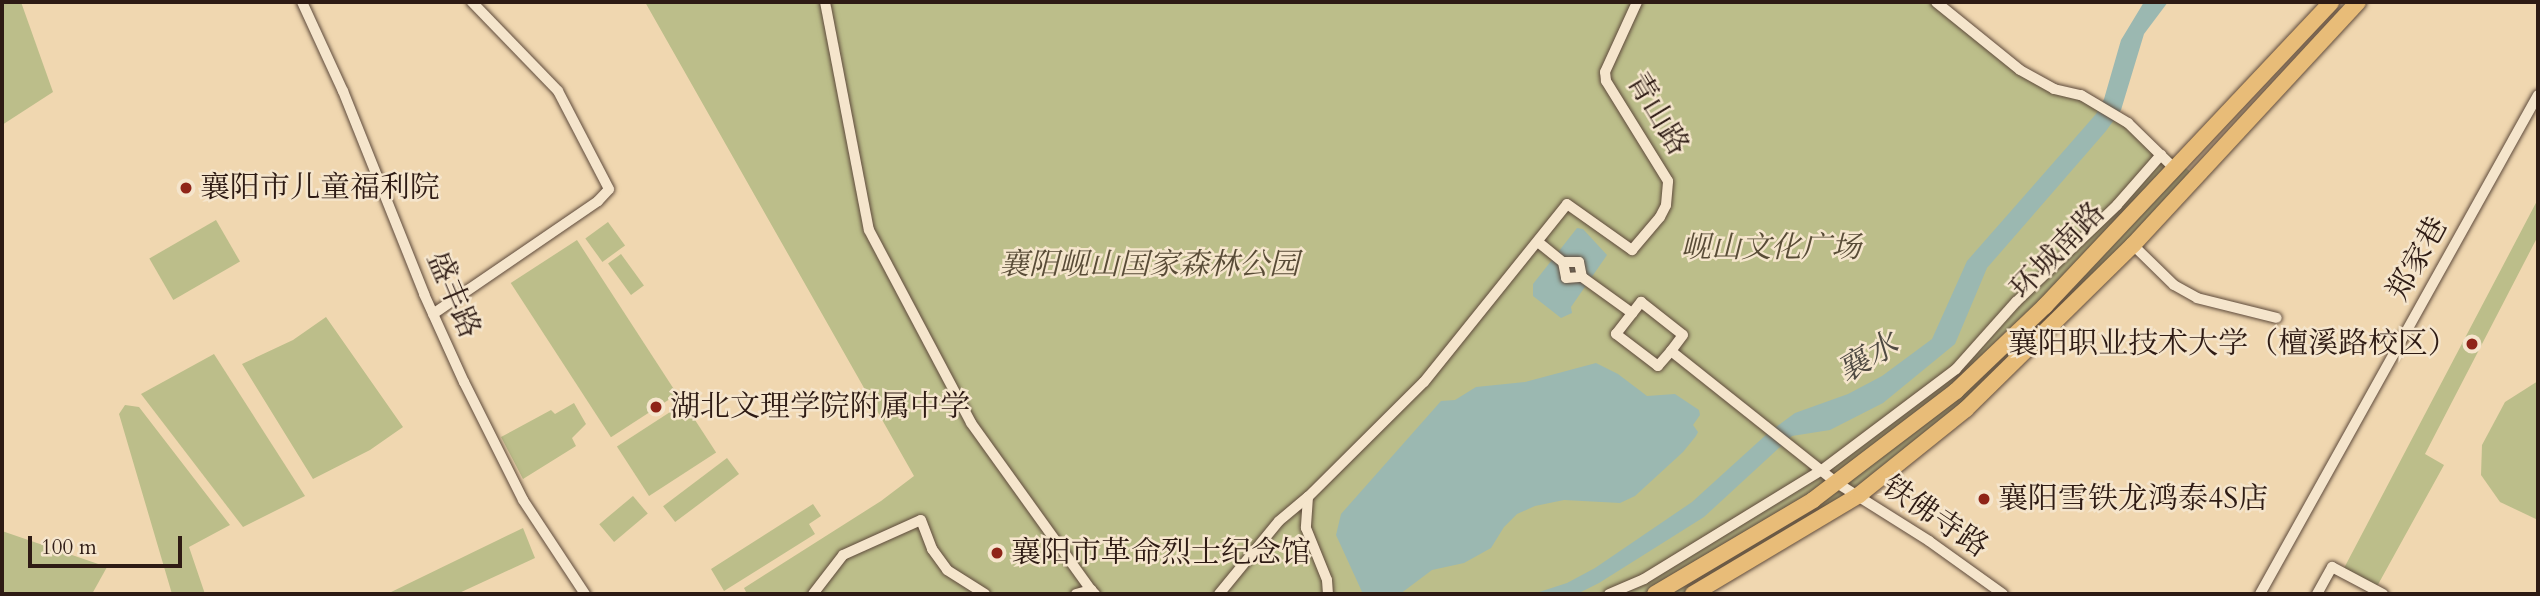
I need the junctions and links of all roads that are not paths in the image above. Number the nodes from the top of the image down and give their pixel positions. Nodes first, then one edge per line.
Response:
1 (302, 2) edge
2 (472, 2) edge
3 (825, 2) edge
4 (1637, 2) edge
5 (1936, 2) edge
6 (2331, 2) edge
7 (2358, 2) edge
8 (2538, 95) edge
9 (2161, 155) junction
10 (2175, 169) junction
11 (1538, 242) junction
12 (2133, 245) junction
13 (1632, 313) junction
14 (433, 314) junction
15 (2277, 318) dead end
16 (1671, 351) junction
17 (1822, 470) junction
18 (1837, 483) junction
19 (1859, 495) junction
20 (1308, 497) junction
21 (1093, 592) edge
22 (585, 594) edge
23 (813, 594) edge
24 (985, 594) edge
25 (1076, 594) edge
26 (1219, 594) edge
27 (1328, 594) edge
28 (1609, 594) edge
29 (1655, 594) edge
30 (1693, 594) edge
31 (2003, 594) edge
32 (2259, 594) edge
33 (2317, 594) edge
34 (2383, 594) edge

1 - 14 street, 盛丰路
2 - 14 street
3 - 21 street
4 - 11 street, 青山路
5 - 9 street
6 - 10 highway, 环城南路
7 - 12 highway, 环城南路
8 - 32 street, 郑家巷
9 - 10 street
9 - 17 street
10 - 18 highway, 环城南路
11 - 13 street
11 - 20 street
12 - 15 street
12 - 19 highway, 环城南路
13 - 16 street
13 - 16 street
14 - 22 street, 盛丰路
16 - 17 street, 铁佛寺路
17 - 18 street, 铁佛寺路
17 - 28 street
18 - 19 street, 铁佛寺路
18 - 29 highway, 环城南路
19 - 30 highway, 环城南路
19 - 31 street, 铁佛寺路
20 - 26 street
20 - 27 street
21 - 25 street
23 - 24 street
33 - 34 street

